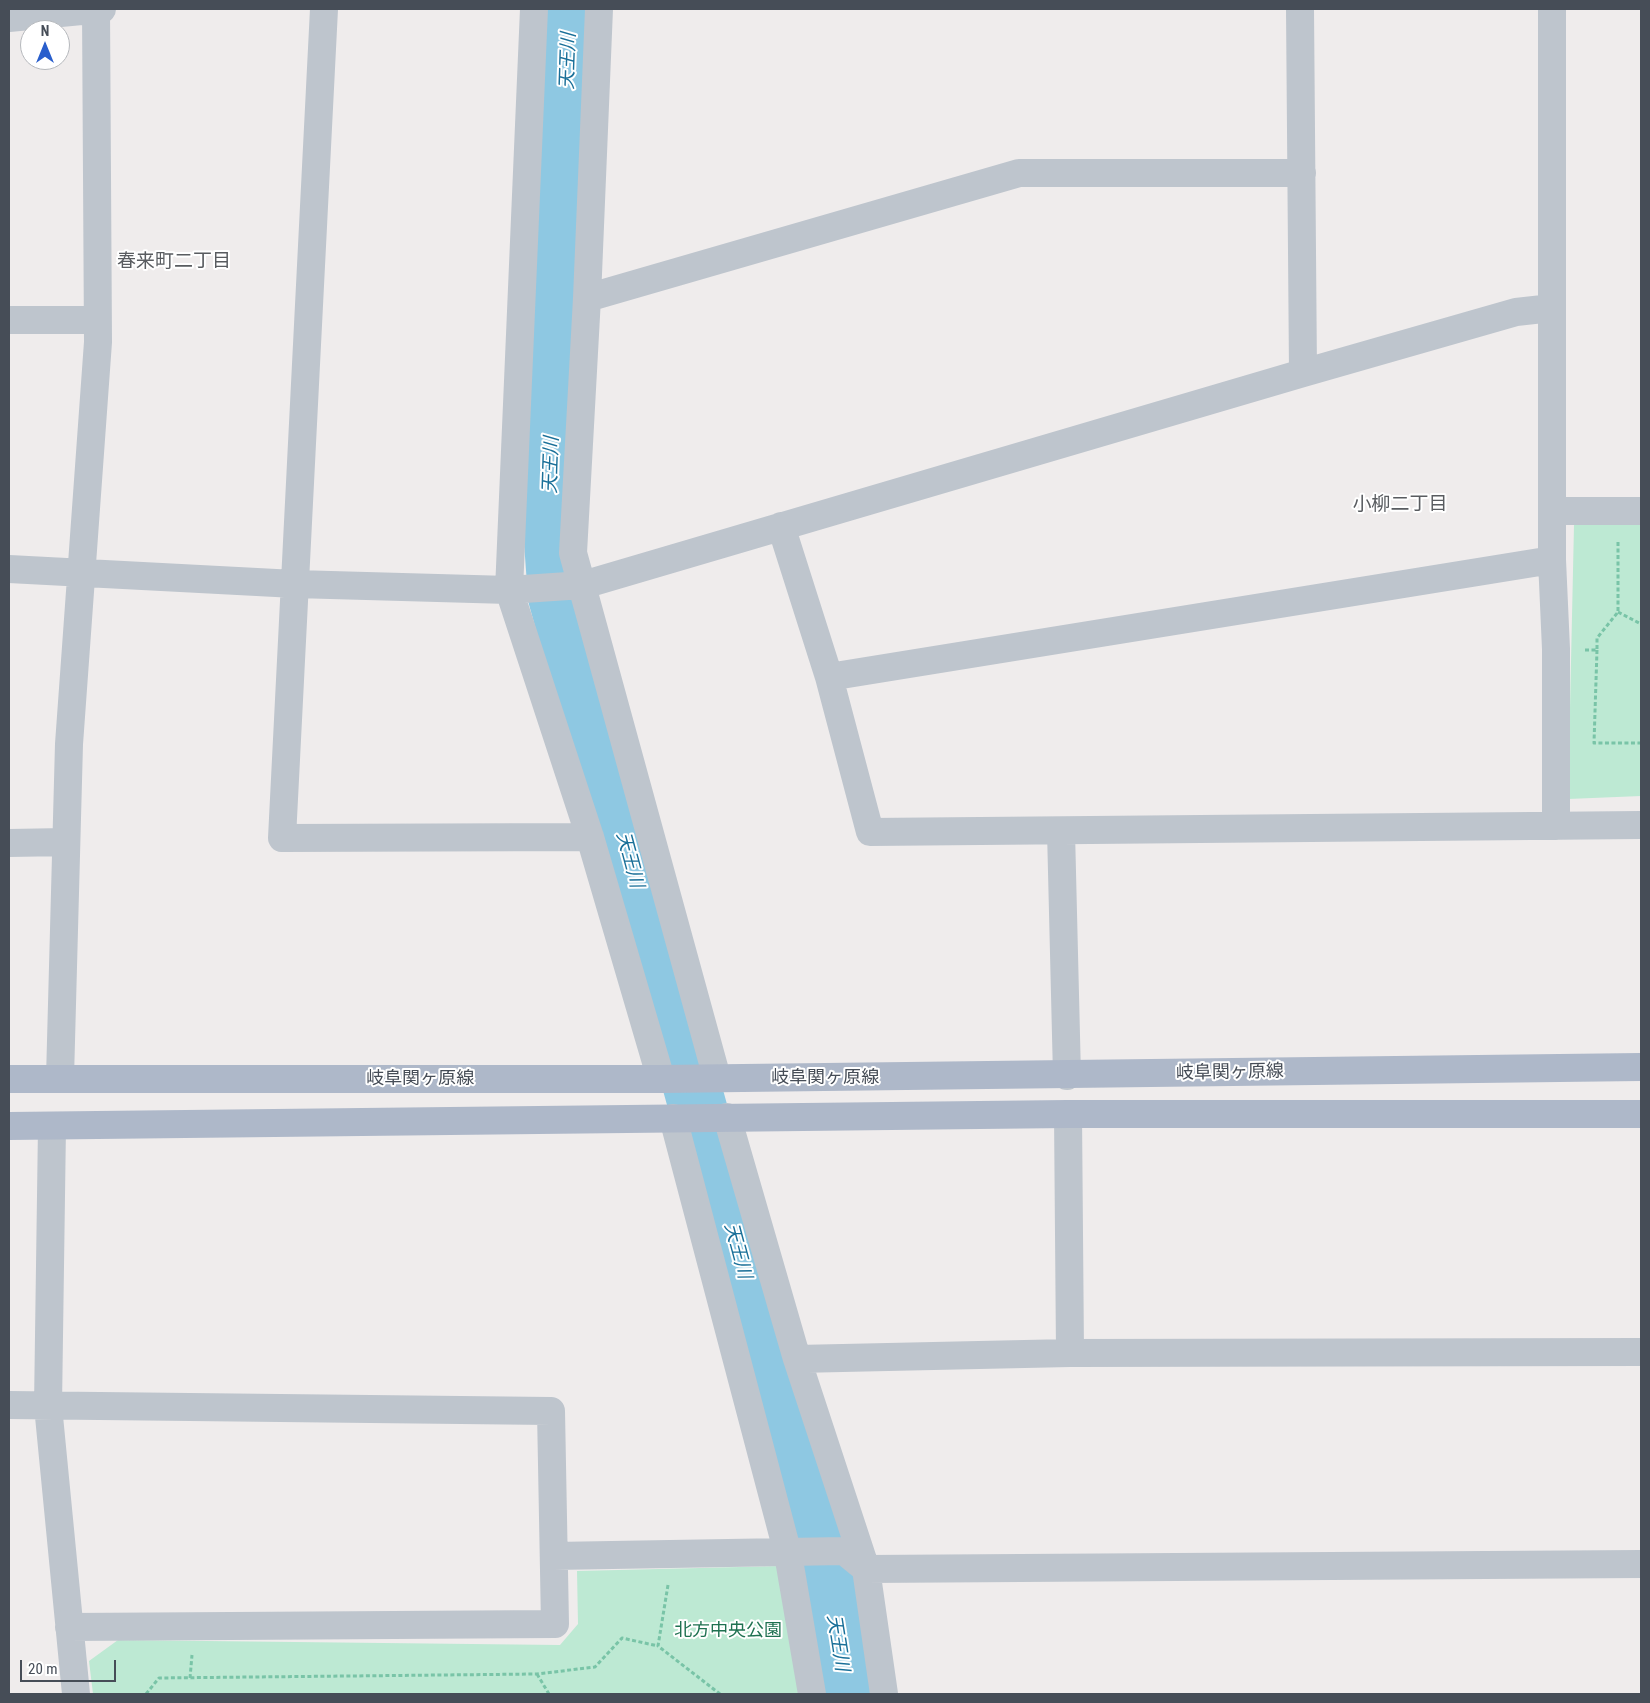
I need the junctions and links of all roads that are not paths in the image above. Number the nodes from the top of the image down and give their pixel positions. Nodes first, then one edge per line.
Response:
1 (98, 9) edge
2 (324, 9) edge
3 (534, 9) edge
4 (598, 9) edge
5 (1300, 9) edge
6 (1552, 9) edge
7 (9, 18) edge
8 (1302, 173) junction
9 (587, 298) junction
10 (1552, 308) junction
11 (9, 320) edge
12 (97, 320) junction
13 (1303, 373) junction
14 (1553, 511) junction
15 (1641, 511) edge
16 (781, 526) junction
17 (1552, 560) junction
18 (9, 569) edge
19 (81, 573) junction
20 (295, 584) junction
21 (583, 585) junction
22 (509, 590) junction
23 (828, 677) junction
24 (1641, 825) edge
25 (1556, 826) junction
26 (1060, 831) junction
27 (590, 837) junction
28 (66, 842) junction
29 (9, 843) edge
30 (1641, 1067) edge
31 (1067, 1076) junction
32 (60, 1078) junction
33 (712, 1078) junction
34 (9, 1079) edge
35 (664, 1079) junction
36 (1068, 1114) junction
37 (1641, 1114) edge
38 (721, 1117) junction
39 (677, 1118) junction
40 (9, 1126) edge
41 (52, 1126) junction
42 (1641, 1352) edge
43 (1070, 1353) junction
44 (797, 1359) junction
45 (9, 1404) edge
46 (48, 1406) junction
47 (788, 1554) junction
48 (554, 1556) junction
49 (1641, 1564) edge
50 (866, 1568) junction
51 (69, 1627) junction
52 (76, 1694) edge
53 (812, 1694) edge
54 (884, 1694) edge

1 - 7 street
1 - 12 street
2 - 20 street
3 - 22 street
4 - 9 street
5 - 8 street
6 - 10 street
8 - 9 street
8 - 13 street
9 - 21 street
10 - 13 street
10 - 14 street
11 - 12 street
12 - 19 street
13 - 16 street
14 - 15 street
14 - 17 street
16 - 21 street
16 - 23 street
17 - 23 street
17 - 25 street
18 - 19 street
19 - 20 street
19 - 28 street
20 - 22 street
20 - 27 street
21 - 22 street
21 - 33 street
22 - 27 street
23 - 26 street
24 - 25 street
25 - 26 street
26 - 31 street
27 - 35 street
28 - 29 street
28 - 32 street
30 - 31 main road, 岐阜関ヶ原線
31 - 33 main road, 岐阜関ヶ原線
32 - 34 main road, 岐阜関ヶ原線
32 - 35 main road, 岐阜関ヶ原線
33 - 35 main road, 岐阜関ヶ原線
36 - 37 main road
36 - 38 main road
36 - 43 street
38 - 39 main road
38 - 44 street
39 - 41 main road
39 - 47 street
40 - 41 main road
41 - 46 street
42 - 43 street
43 - 44 street
44 - 50 street
45 - 46 street
46 - 48 street
46 - 51 street
47 - 48 street
47 - 50 street
47 - 53 street
48 - 51 street
49 - 50 street
50 - 54 street
51 - 52 street

